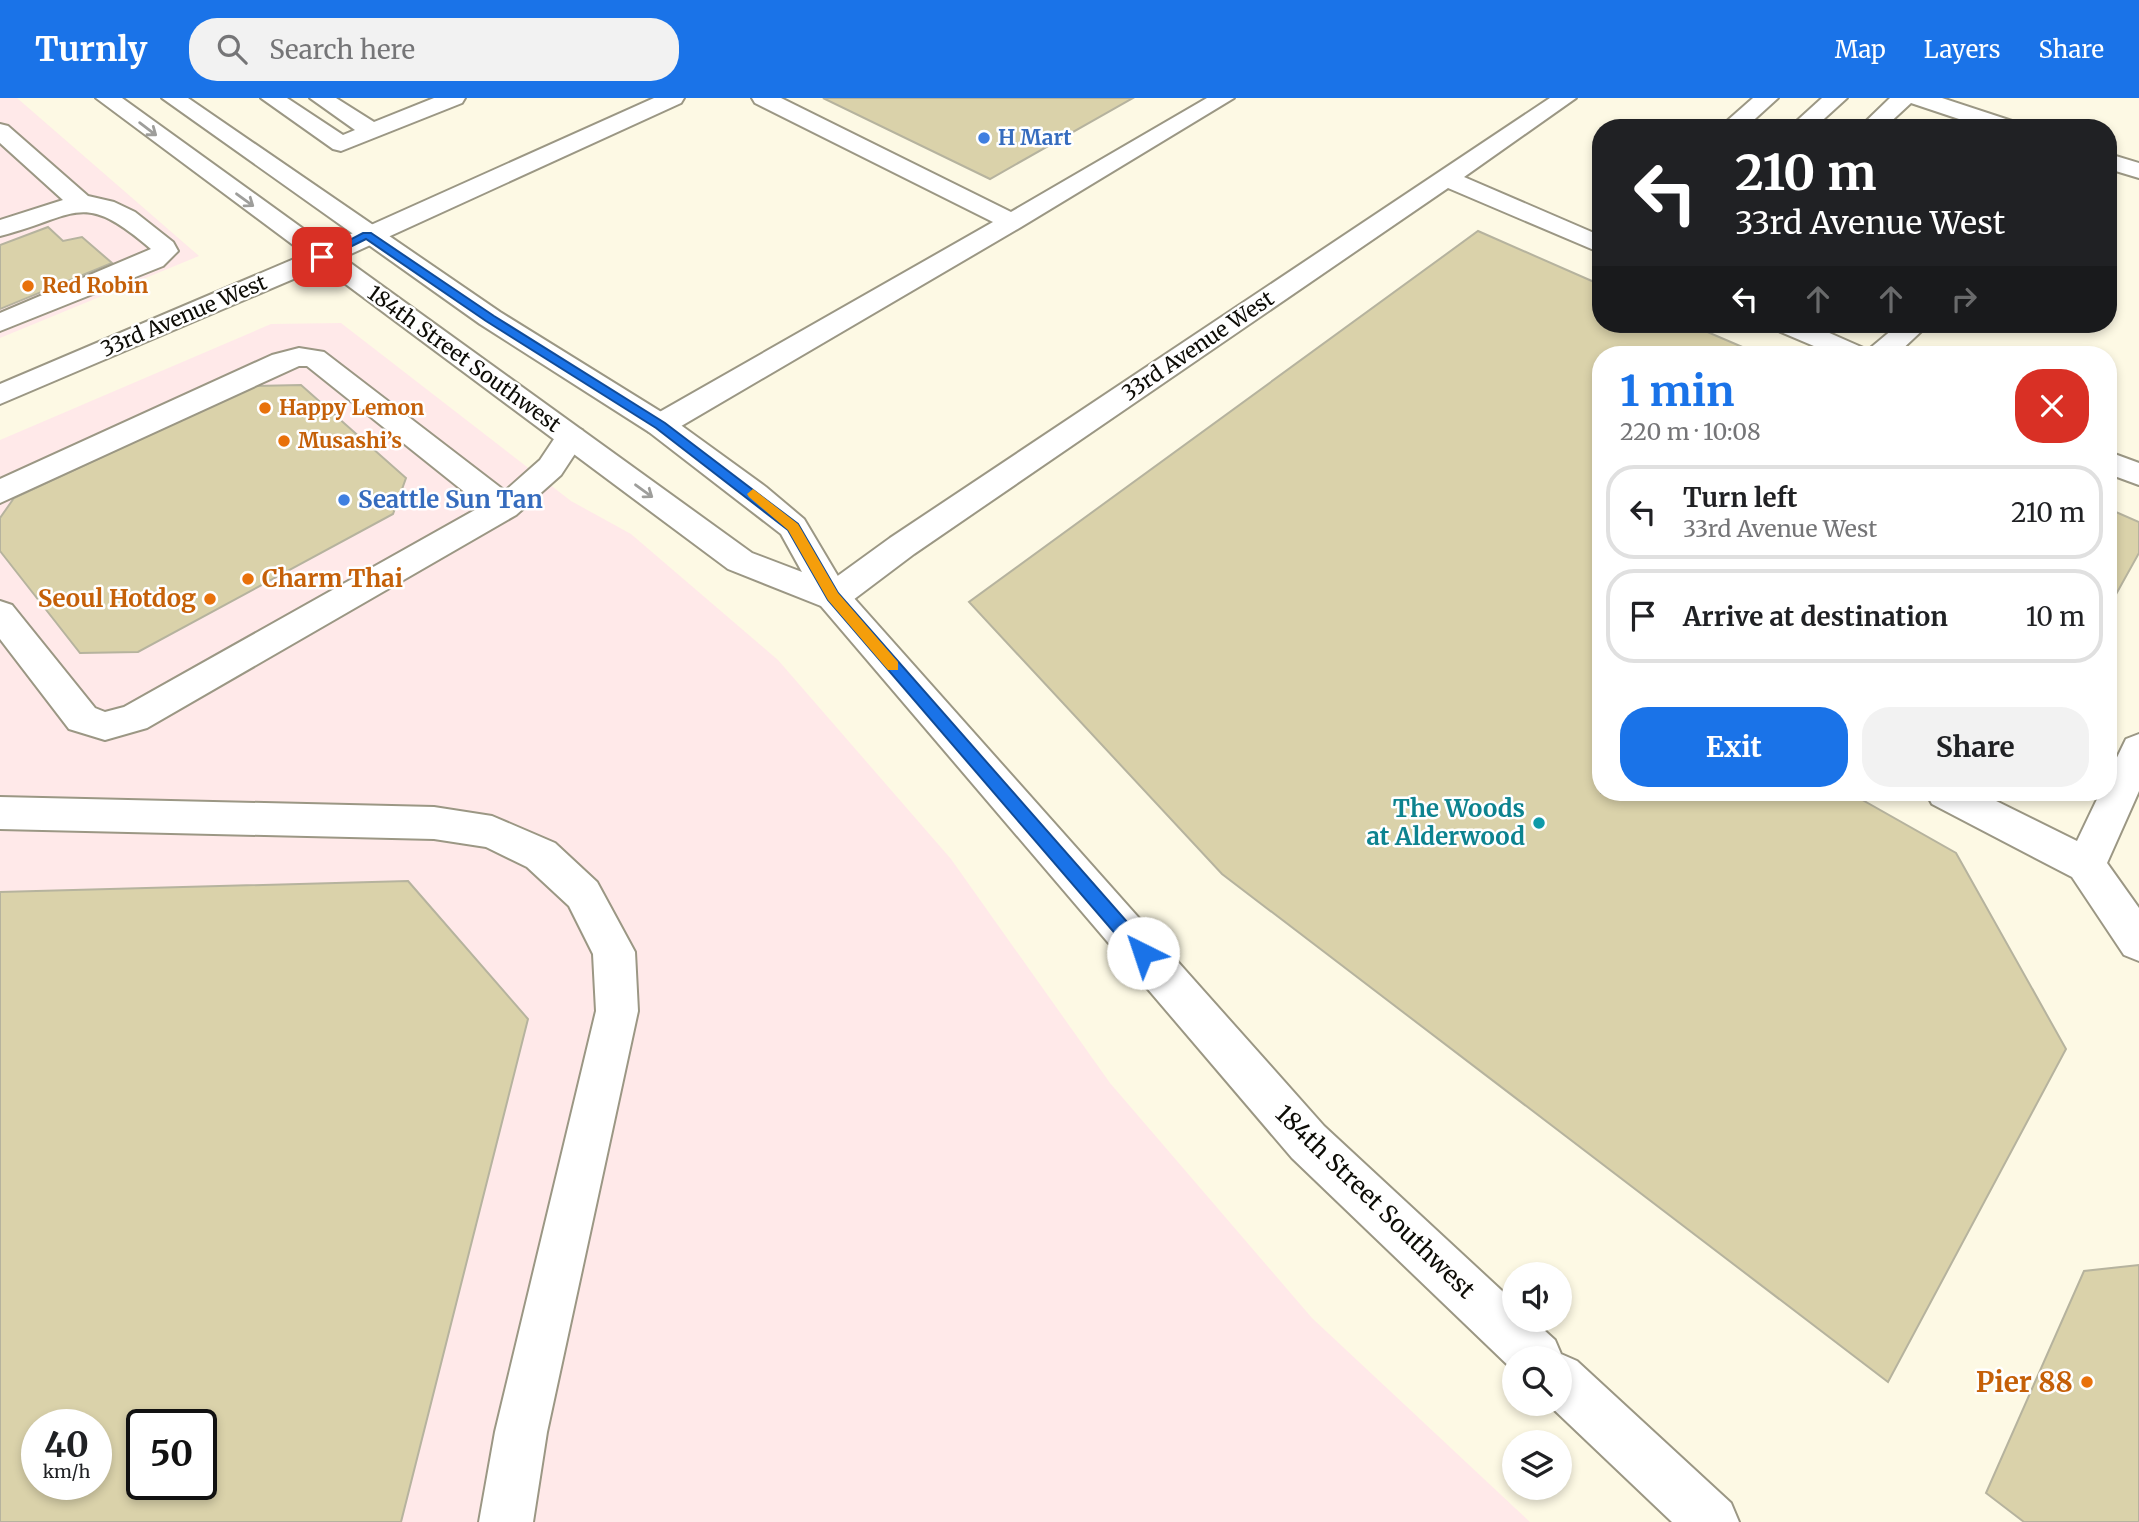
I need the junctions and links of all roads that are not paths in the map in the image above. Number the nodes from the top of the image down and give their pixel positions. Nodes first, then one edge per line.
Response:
1 (107, 98) edge
2 (173, 98) edge
3 (272, 98) edge
4 (321, 98) edge
5 (454, 98) edge
6 (673, 98) edge
7 (763, 98) edge
8 (1223, 98) edge
9 (1565, 98) edge
10 (1767, 98) edge
11 (1836, 98) edge
12 (1903, 98) edge
13 (1919, 98) edge
14 (1954, 110) junction
15 (1741, 119) edge
16 (1811, 119) edge
17 (1880, 119) edge
18 (1944, 119) edge
19 (1982, 119) edge
20 (0, 131) edge
21 (372, 131) junction
22 (2117, 164) edge
23 (2139, 171) edge
24 (1445, 178) junction
25 (80, 202) junction
26 (1012, 222) junction
27 (0, 228) edge
28 (367, 235) junction
29 (1592, 241) edge
30 (322, 257) junction
31 (0, 323) edge
32 (1800, 333) edge
33 (1905, 333) edge
34 (1820, 346) edge
35 (1889, 346) edge
36 (0, 395) edge
37 (660, 425) junction
38 (571, 437) junction
39 (2117, 466) edge
40 (2139, 475) edge
41 (0, 492) edge
42 (505, 507) junction
43 (833, 597) junction
44 (0, 614) edge
45 (2139, 749) edge
46 (2117, 797) edge
47 (1961, 801) edge
48 (2115, 801) edge
49 (0, 813) edge
50 (2086, 865) junction
51 (2139, 942) edge
52 (1524, 1346) edge
53 (1572, 1390) edge
54 (506, 1522) edge
55 (1712, 1522) edge

1 -> 30 main road, 184th Street Southwest
2 - 28 main road, 184th Street Southwest
3 - 21 main road
4 - 21 main road
5 - 21 main road
6 - 28 main road, 33rd Avenue West
7 - 26 main road
8 - 26 main road
9 - 24 main road, 33rd Avenue West
10 - 15 main road
11 - 16 main road
12 - 17 main road
13 - 14 main road
14 - 18 main road
14 - 19 main road
20 - 25 main road
22 - 23 main road
24 - 29 main road
24 - 43 main road, 33rd Avenue West
25 - 27 main road
25 - 31 main road
26 - 37 main road
28 - 30 main road, 33rd Avenue West
28 - 37 main road, 184th Street Southwest
30 - 36 main road, 33rd Avenue West
30 - 38 main road, 184th Street Southwest
32 - 34 main road
33 - 35 main road
37 - 43 main road, 184th Street Southwest
38 - 42 main road
38 -> 43 main road, 184th Street Southwest
39 - 40 main road
41 - 42 main road
42 - 44 main road
43 - 52 main road, 184th Street Southwest
45 - 46 main road
47 - 50 main road
48 - 50 main road
49 - 54 main road
50 - 51 main road
53 - 55 main road

